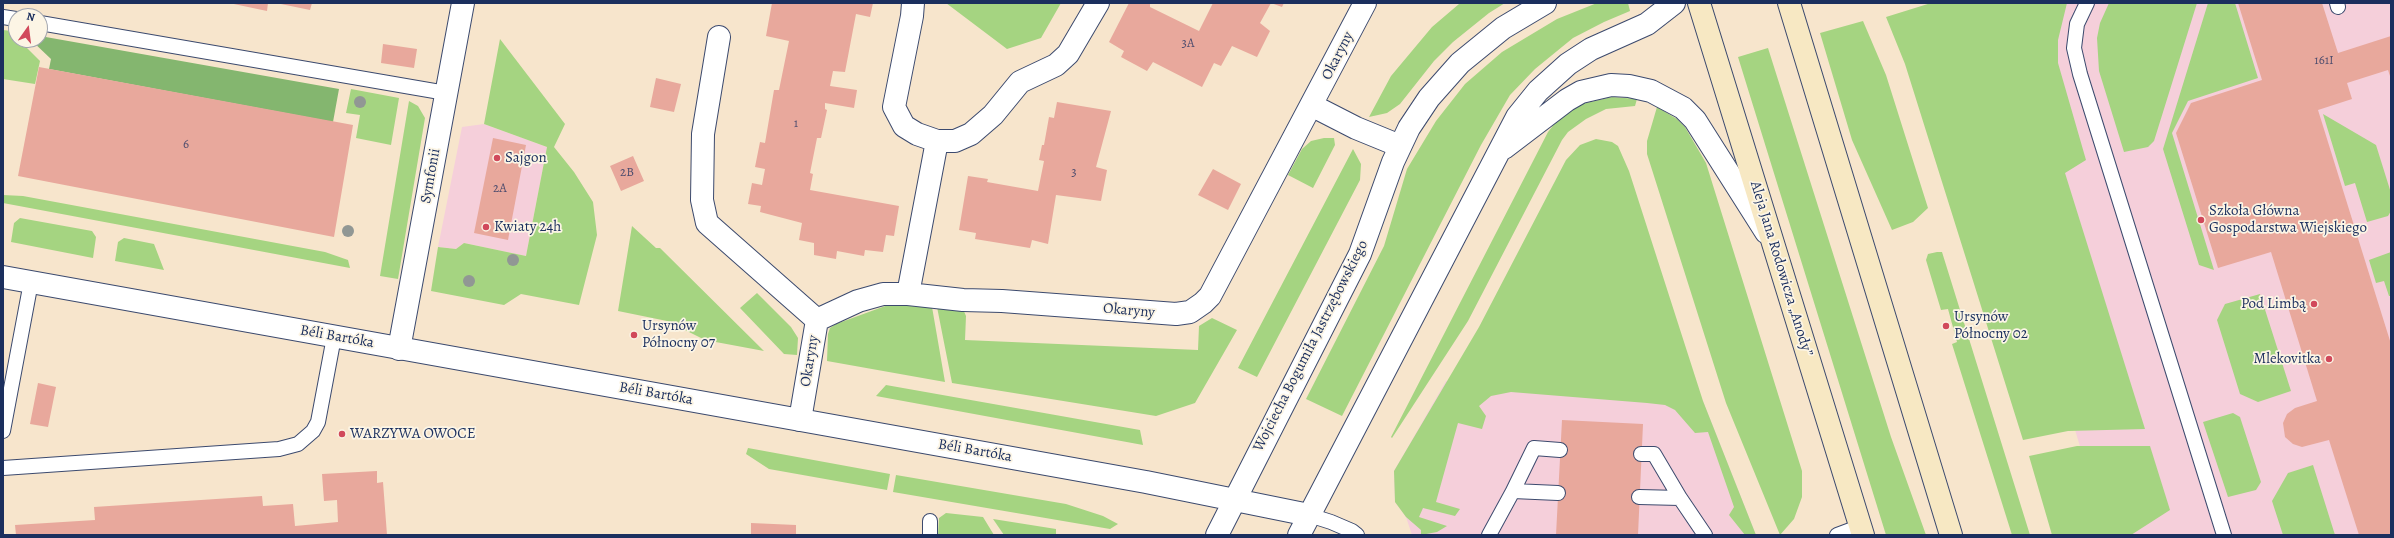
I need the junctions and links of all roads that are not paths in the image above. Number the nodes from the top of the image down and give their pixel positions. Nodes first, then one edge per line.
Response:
1 (463, 3) edge
2 (912, 3) edge
3 (1098, 3) edge
4 (1365, 3) edge
5 (1545, 3) edge
6 (1674, 3) edge
7 (1699, 3) edge
8 (1789, 3) edge
9 (2087, 3) edge
10 (48, 24) edge
11 (719, 37) dead end
12 (446, 93) junction
13 (1313, 106) junction
14 (937, 141) junction
15 (1400, 146) junction
16 (1498, 153) junction
17 (1774, 246) junction
18 (3, 277) edge
19 (31, 282) junction
20 (908, 294) junction
21 (817, 320) junction
22 (334, 337) junction
23 (399, 348) junction
24 (800, 420) junction
25 (3, 431) edge
26 (1560, 450) dead end
27 (1642, 454) dead end
28 (3, 468) edge
29 (1513, 491) junction
30 (1558, 493) dead end
31 (1640, 496) dead end
32 (1235, 498) junction
33 (1680, 498) junction
34 (1309, 515) junction
35 (930, 521) dead end
36 (1862, 530) edge
37 (930, 535) edge
38 (1217, 535) edge
39 (1299, 535) edge
40 (1357, 535) edge
41 (1489, 535) edge
42 (1705, 535) edge
43 (1836, 535) edge
44 (1951, 535) edge
45 (2224, 535) edge

1 - 12 street, Symfonii
2 - 14 street
3 - 14 street
4 - 13 street, Okaryny
5 - 15 street, Wojciecha Bogumiła Jastrzębowskiego
6 - 16 street
7 - 17 main road, Aleja Jana Rodowicza „Anody”
8 - 44 main road
9 - 45 lane
10 - 12 lane
11 - 21 street
12 - 23 street, Symfonii
13 - 15 street
13 - 20 street, Okaryny
14 - 20 street
15 - 32 street, Wojciecha Bogumiła Jastrzębowskiego
16 - 17 street
16 - 34 street
17 - 36 main road, Aleja Jana Rodowicza „Anody”
18 - 19 street, Béli Bartóka
19 - 22 street, Béli Bartóka
19 - 25 lane
20 - 21 street, Okaryny
21 - 24 street, Okaryny
22 - 23 street, Béli Bartóka
22 - 28 lane
23 - 24 street, Béli Bartóka
24 - 32 street, Béli Bartóka
26 - 29 lane
27 - 33 lane
29 - 30 lane
29 - 41 lane
31 - 33 lane
32 - 34 street, Béli Bartóka
32 - 38 street, Wojciecha Bogumiła Jastrzębowskiego
33 - 42 lane
34 - 39 street
34 - 40 lane
35 - 37 lane
36 - 43 lane

